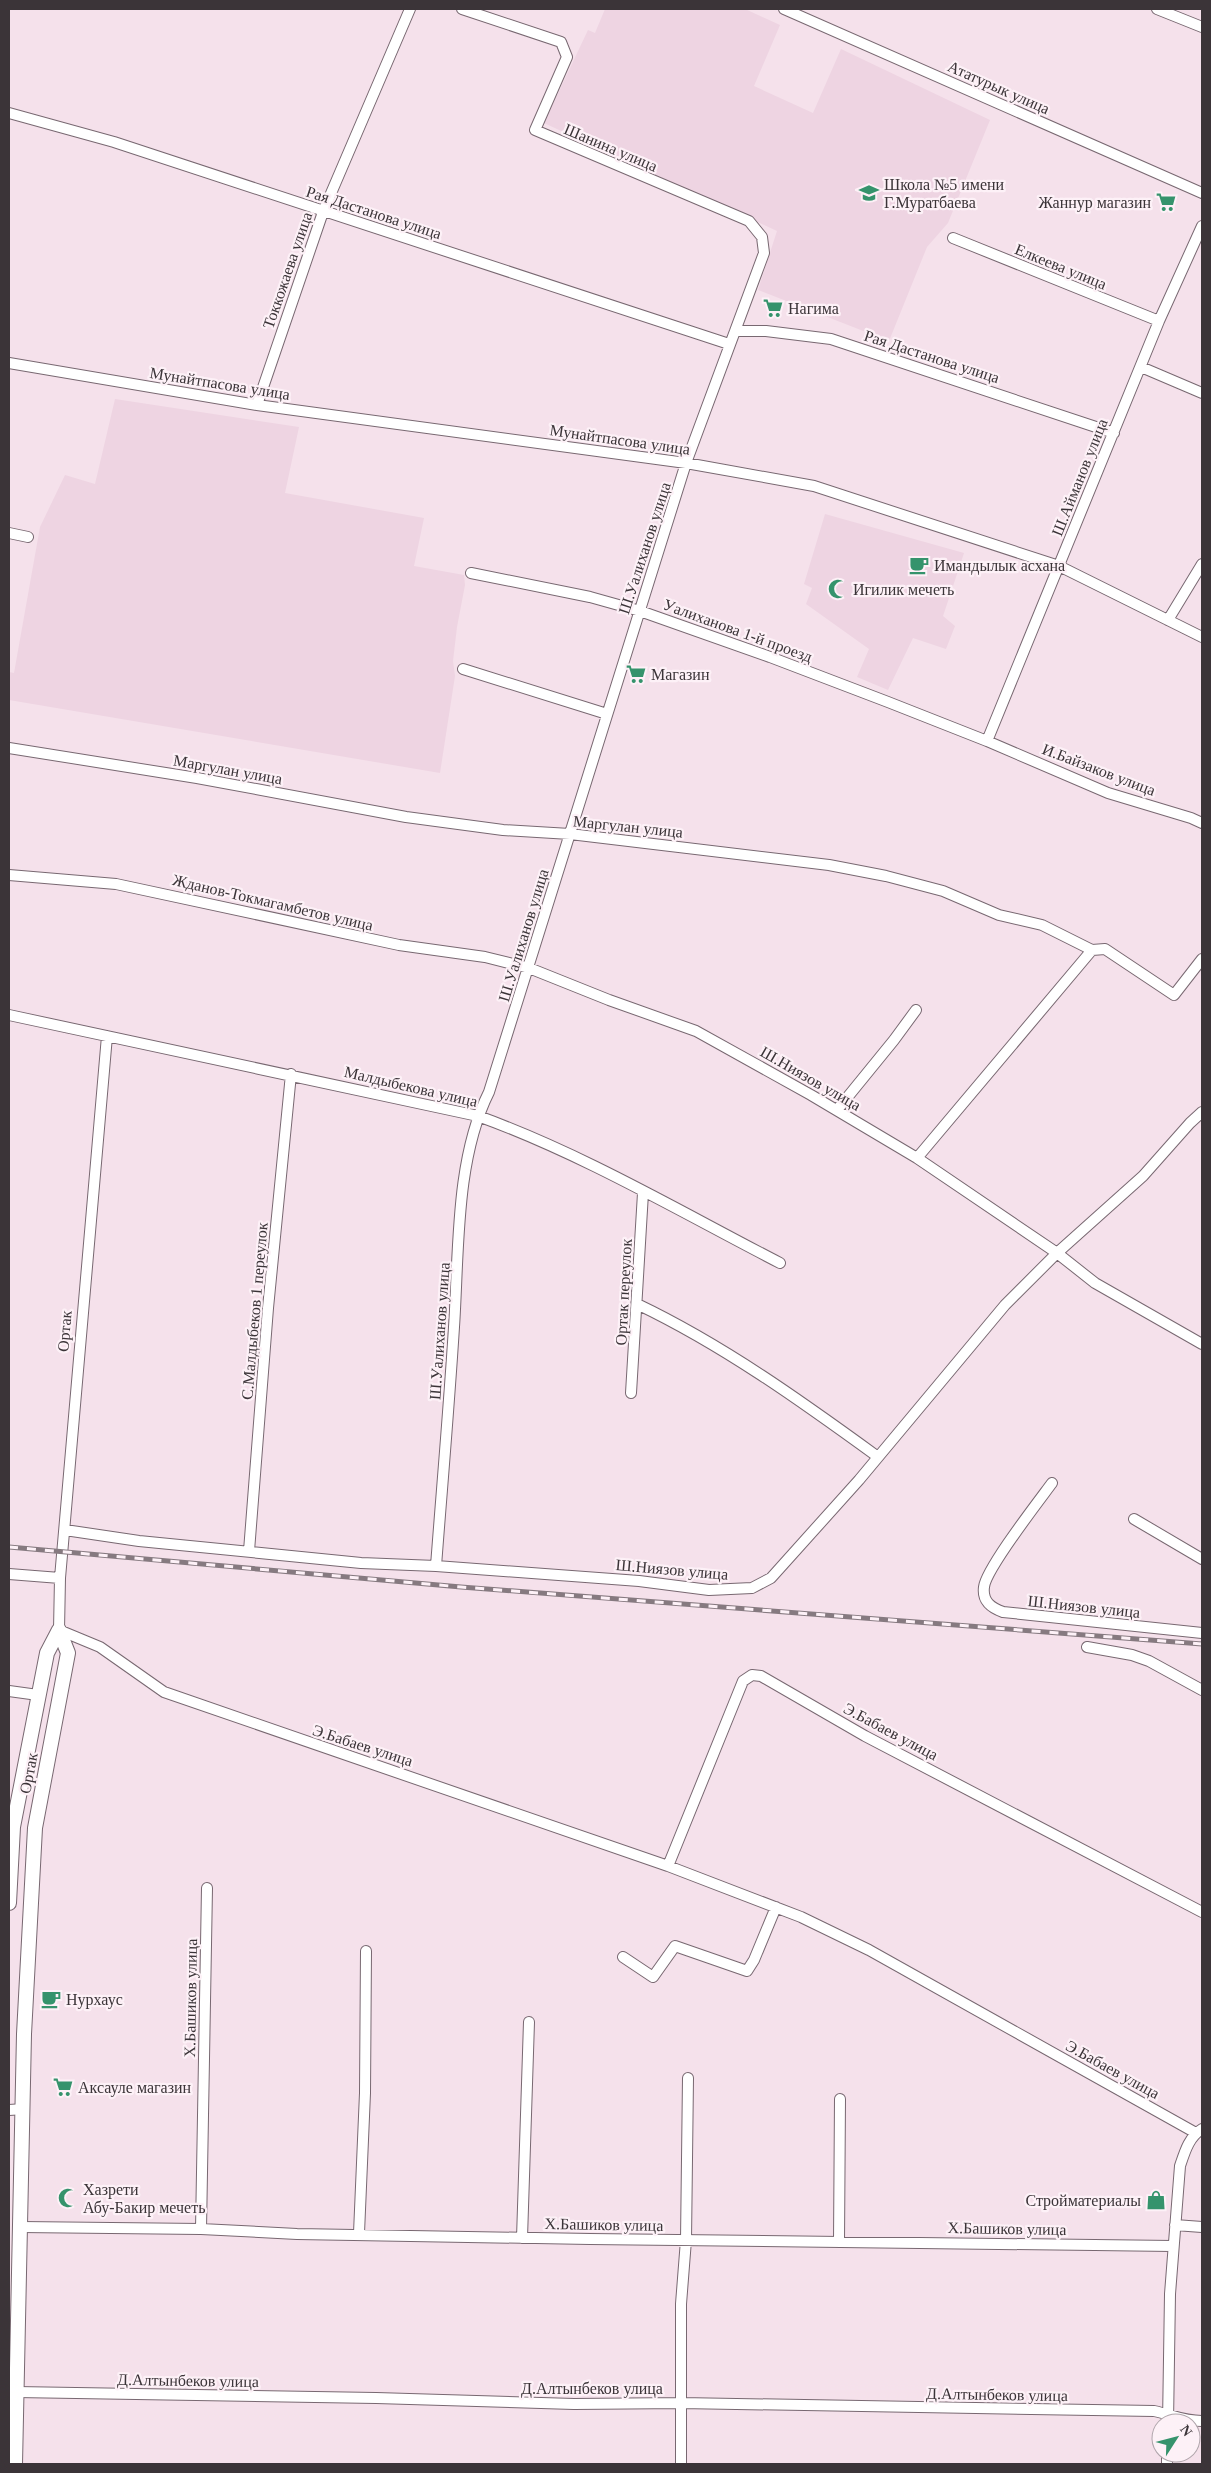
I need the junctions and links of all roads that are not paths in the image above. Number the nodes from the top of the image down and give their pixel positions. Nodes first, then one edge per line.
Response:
1 (410, 9) edge
2 (462, 9) edge
3 (784, 9) edge
4 (1157, 9) edge
5 (1202, 27) edge
6 (9, 113) edge
7 (1202, 193) edge
8 (323, 212) junction
9 (1202, 226) edge
10 (953, 238) dead end
11 (1198, 246) edge
12 (1159, 321) junction
13 (735, 331) junction
14 (729, 344) junction
15 (9, 362) edge
16 (1141, 367) junction
17 (1202, 393) edge
18 (256, 405) junction
19 (1114, 433) junction
20 (686, 463) junction
21 (9, 533) edge
22 (28, 537) dead end
23 (1202, 564) edge
24 (1059, 566) junction
25 (471, 573) dead end
26 (640, 611) junction
27 (1168, 620) junction
28 (1202, 637) edge
29 (463, 669) dead end
30 (607, 714) junction
31 (987, 741) junction
32 (9, 748) edge
33 (1202, 823) edge
34 (570, 834) junction
35 (9, 875) edge
36 (1092, 950) junction
37 (1202, 958) edge
38 (529, 968) junction
39 (916, 1010) dead end
40 (9, 1015) edge
41 (107, 1036) junction
42 (291, 1074) junction
43 (837, 1110) junction
44 (1202, 1112) edge
45 (478, 1116) junction
46 (917, 1158) junction
47 (644, 1193) junction
48 (1058, 1253) junction
49 (780, 1263) dead end
50 (638, 1304) junction
51 (1202, 1344) edge
52 (631, 1393) dead end
53 (878, 1457) junction
54 (1052, 1483) dead end
55 (1134, 1519) dead end
56 (65, 1530) junction
57 (249, 1550) junction
58 (1202, 1559) edge
59 (436, 1566) junction
60 (9, 1574) edge
61 (60, 1578) junction
62 (59, 1630) junction
63 (1202, 1633) edge
64 (1087, 1647) dead end
65 (1202, 1690) edge
66 (9, 1691) edge
67 (38, 1695) junction
68 (11, 1827) edge
69 (668, 1866) junction
70 (207, 1888) dead end
71 (9, 1903) edge
72 (776, 1907) junction
73 (1202, 1912) edge
74 (366, 1951) dead end
75 (623, 1957) dead end
76 (529, 2022) dead end
77 (688, 2078) dead end
78 (840, 2099) dead end
79 (24, 2109) junction
80 (9, 2110) edge
81 (1199, 2131) edge
82 (1175, 2225) junction
83 (21, 2227) junction
84 (1202, 2227) edge
85 (201, 2229) junction
86 (359, 2234) junction
87 (522, 2238) junction
88 (686, 2240) junction
89 (839, 2241) junction
90 (1174, 2246) junction
91 (16, 2392) junction
92 (681, 2403) junction
93 (1158, 2413) edge
94 (1168, 2413) edge
95 (15, 2464) edge
96 (681, 2464) edge

1 - 8 street, Токкожаева улица
2 - 13 street, Шанина улица
3 - 7 street, Ататурык улица
4 - 5 street
6 - 8 street, Рая Дастанова улица
8 - 14 street, Рая Дастанова улица
8 - 18 street, Токкожаева улица
9 - 11 street, Ш.Айманов улица
10 - 12 street, Елкеева улица
11 - 12 street, Ш.Айманов улица
12 - 16 street, Ш.Айманов улица
13 - 14 street, Ш.Уалиханов улица
13 - 19 street, Рая Дастанова улица
14 - 20 street, Ш.Уалиханов улица
15 - 18 street, Мунайтпасова улица
16 - 17 street
16 - 19 street, Ш.Айманов улица
18 - 20 street, Мунайтпасова улица
19 - 24 street, Ш.Айманов улица
20 - 24 street, Мунайтпасова улица
20 - 26 street, Ш.Уалиханов улица
21 - 22 street
23 - 27 street
24 - 27 street, Мунайтпасова улица
24 - 31 street, Ш.Айманов улица
25 - 26 street, Уалиханова 1-й проезд
26 - 30 street, Ш.Уалиханов улица
26 - 31 street, Уалиханова 1-й проезд
27 - 28 street, Мунайтпасова улица
29 - 30 street
30 - 34 street, Ш.Уалиханов улица
31 - 33 street, И.Байзаков улица
32 - 34 street, Маргулан улица
34 - 36 street, Маргулан улица
34 - 38 street, Ш.Уалиханов улица
35 - 38 street, Жданов-Токмагамбетов улица
36 - 37 street, Маргулан улица
36 - 46 street
38 - 43 street, Ш.Ниязов улица
38 - 45 street, Ш.Уалиханов улица
39 - 43 street
40 - 41 street, Малдыбекова улица
41 - 42 street, Малдыбекова улица
41 - 56 street, Ортак
42 - 45 street, Малдыбекова улица
42 - 57 street, С.Малдыбеков 1 переулок
43 - 46 street, Ш.Ниязов улица
44 - 48 street, Ш.Ниязов улица
45 - 47 street, Малдыбекова улица
45 - 59 street, Ш.Уалиханов улица
46 - 48 street, Ш.Ниязов улица
47 - 49 street, Малдыбекова улица
47 - 50 street, Ортак переулок
48 - 51 street, Ш.Ниязов улица
48 - 53 street, Ш.Ниязов улица
50 - 52 street, Ортак переулок
50 - 53 street
53 - 59 street, Ш.Ниязов улица
54 - 63 street, Ш.Ниязов улица
55 - 58 street
56 - 57 street, Ш.Ниязов улица
56 - 61 street, Ортак
57 - 59 street, Ш.Ниязов улица
60 - 61 street
61 - 62 street, Ортак
62 - 67 street, Ортак
62 - 69 street, Э.Бабаев улица
62 - 79 street, Ортак
64 - 65 street
66 - 67 street
67 - 68 street, Ортак
68 - 71 street, Ортак
69 - 72 street, Э.Бабаев улица
69 - 73 street, Э.Бабаев улица
70 - 85 street, Х.Башиков улица
72 - 75 street
72 - 81 street, Э.Бабаев улица
74 - 86 street
76 - 87 street, Х.Башиков улица
77 - 88 street, Х.Башиков улица
78 - 89 street
79 - 80 street
79 - 83 street, Ортак
81 - 82 street
82 - 84 street
82 - 90 street
83 - 85 street, Х.Башиков улица
83 - 91 street, Ортак
85 - 86 street, Х.Башиков улица
86 - 87 street, Х.Башиков улица
87 - 88 street, Х.Башиков улица
88 - 89 street, Х.Башиков улица
88 - 92 street
89 - 90 street, Х.Башиков улица
90 - 94 street
91 - 92 street, Д.Алтынбеков улица
91 - 95 street, Ортак
92 - 93 street, Д.Алтынбеков улица
92 - 96 street

